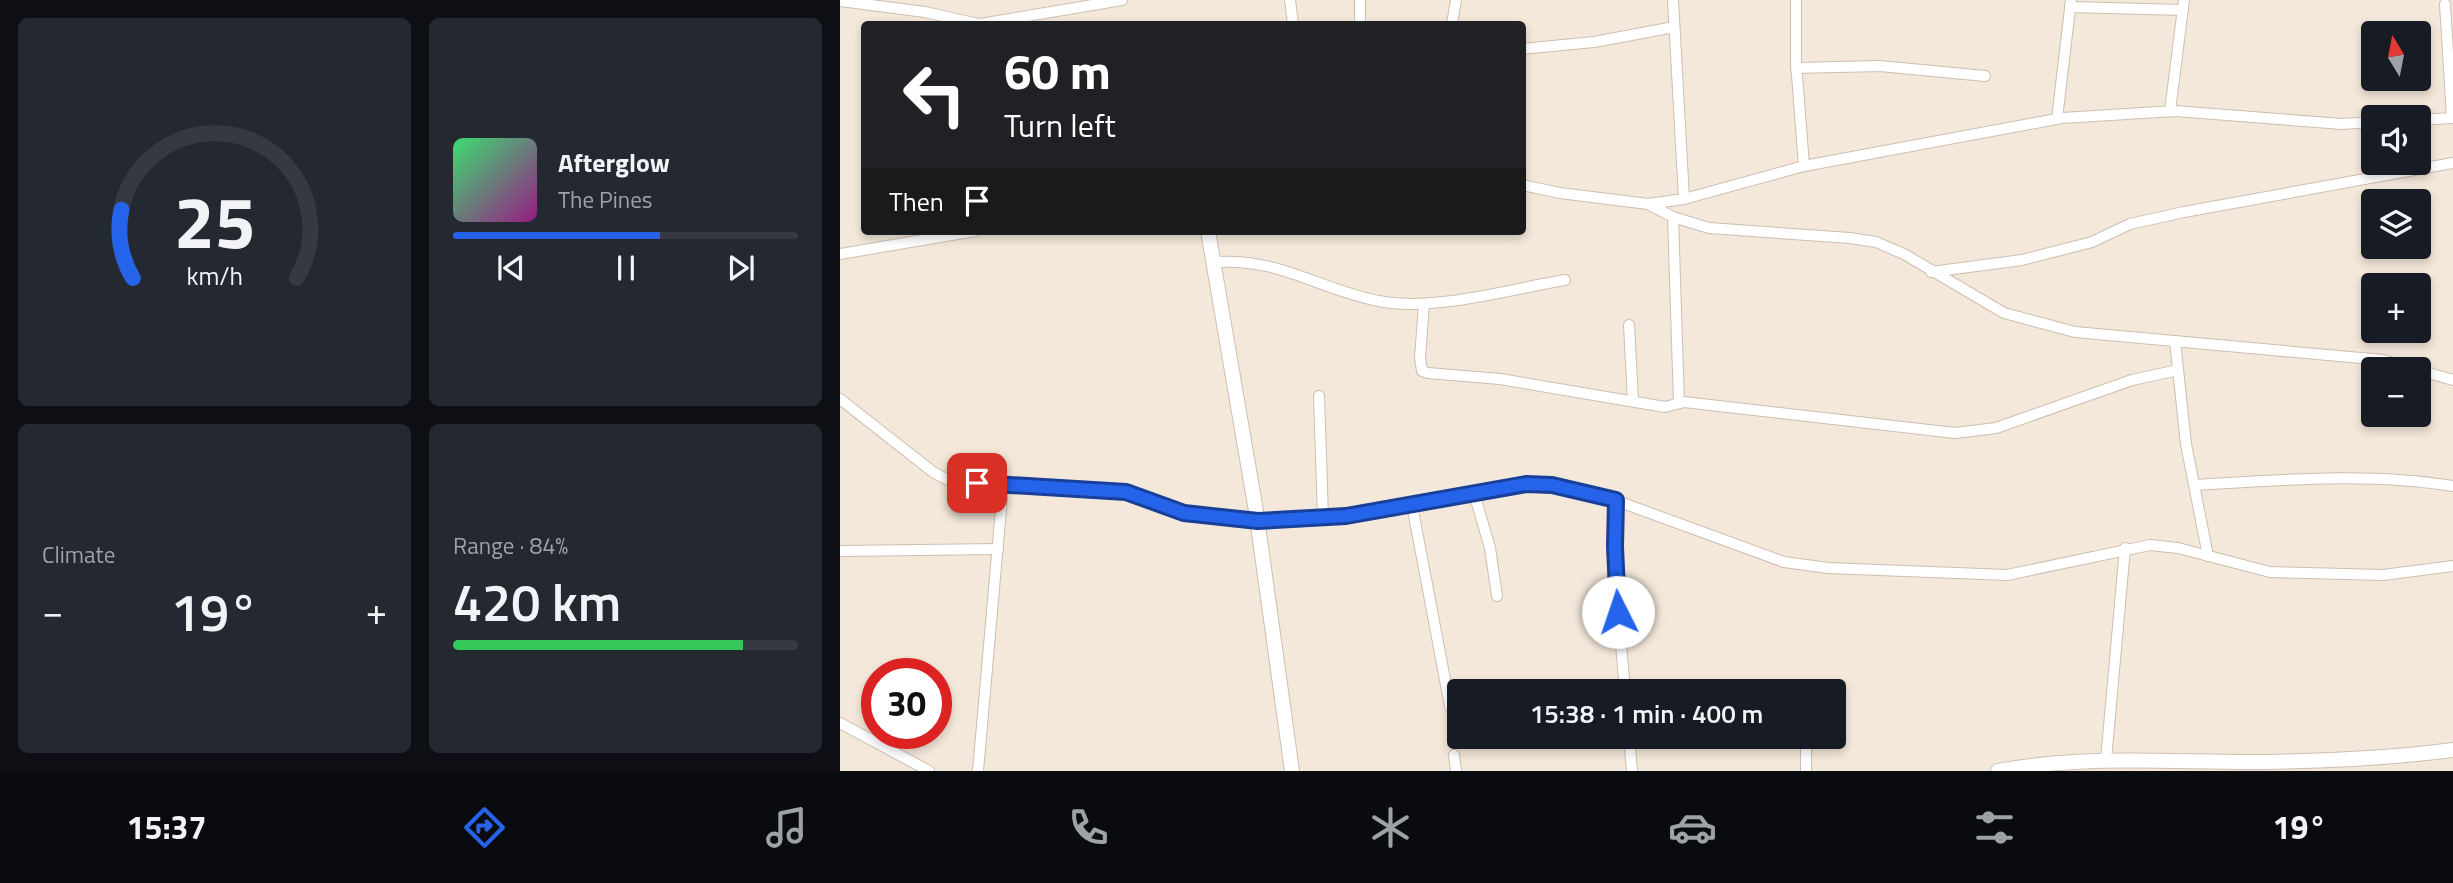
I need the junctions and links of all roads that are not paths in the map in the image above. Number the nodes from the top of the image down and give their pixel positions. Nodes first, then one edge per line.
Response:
1 (1290, 0) edge
2 (1360, 0) edge
3 (1456, 0) edge
4 (1673, 0) edge
5 (1796, 0) edge
6 (840, 1) edge
7 (1116, 1) edge
8 (2071, 3) edge
9 (2445, 4) dead end
10 (2183, 5) edge
11 (925, 6) edge
12 (956, 21) edge
13 (997, 21) edge
14 (1293, 21) edge
15 (1360, 21) edge
16 (1452, 21) edge
17 (1674, 27) junction
18 (1526, 49) edge
19 (1796, 68) junction
20 (1985, 76) dead end
21 (2171, 111) junction
22 (2453, 118) edge
23 (2057, 119) junction
24 (2431, 119) edge
25 (2361, 123) edge
26 (2453, 163) edge
27 (1804, 166) junction
28 (1526, 186) edge
29 (1685, 199) junction
30 (1648, 204) junction
31 (1673, 217) junction
32 (934, 235) edge
33 (1209, 235) edge
34 (840, 254) edge
35 (1214, 262) junction
36 (1931, 272) junction
37 (1565, 279) dead end
38 (1424, 304) junction
39 (1629, 325) dead end
40 (2175, 341) junction
41 (2361, 358) edge
42 (2178, 370) junction
43 (2431, 374) edge
44 (2453, 380) edge
45 (1319, 396) dead end
46 (840, 399) edge
47 (1633, 401) junction
48 (1679, 403) junction
49 (2195, 485) junction
50 (1003, 486) junction
51 (2453, 486) edge
52 (1474, 493) junction
53 (1616, 500) junction
54 (1412, 505) junction
55 (1323, 517) junction
56 (1258, 521) junction
57 (2125, 548) junction
58 (998, 549) junction
59 (840, 551) edge
60 (2208, 556) junction
61 (2453, 566) edge
62 (1497, 596) dead end
63 (1624, 679) edge
64 (1447, 690) edge
65 (840, 723) edge
66 (1630, 749) edge
67 (1806, 749) edge
68 (2453, 750) edge
69 (1454, 755) dead end
70 (2106, 760) junction
71 (929, 771) edge
72 (978, 771) edge
73 (1292, 771) edge
74 (1455, 771) edge
75 (1632, 771) edge
76 (1806, 771) edge
77 (1998, 771) edge

1 - 14 street
2 - 15 street
3 - 16 street
4 - 17 street
5 - 19 street
6 - 11 street
7 - 13 street
8 - 10 street
8 - 23 street
9 - 22 street
10 - 21 street
11 - 12 street
17 - 18 street
17 - 29 street
19 - 20 street
19 - 27 street
21 - 23 street
21 - 25 street
22 - 24 street
23 - 27 street
26 - 36 street
27 - 29 street
28 - 30 street
29 - 30 street
30 - 31 street
31 - 36 street
31 - 48 street
32 - 34 street
33 - 35 street
35 - 38 street
35 - 56 street
36 - 40 street
37 - 38 street
38 - 47 street
39 - 47 street
40 - 41 street
40 - 42 street
42 - 48 street
42 - 49 street
43 - 44 street
45 - 55 street
46 - 50 street
47 - 48 street
49 - 51 street
49 - 60 street
50 - 56 street
50 - 58 street
52 - 53 street
52 - 54 street
52 - 62 street
53 - 57 street
53 - 63 street
54 - 55 street
54 - 64 street
55 - 56 street
56 - 73 street
57 - 60 street
57 - 70 street
58 - 59 street
58 - 72 street
60 - 61 street
65 - 71 street
66 - 75 street
67 - 76 street
68 - 70 street
69 - 74 street
70 - 77 street

